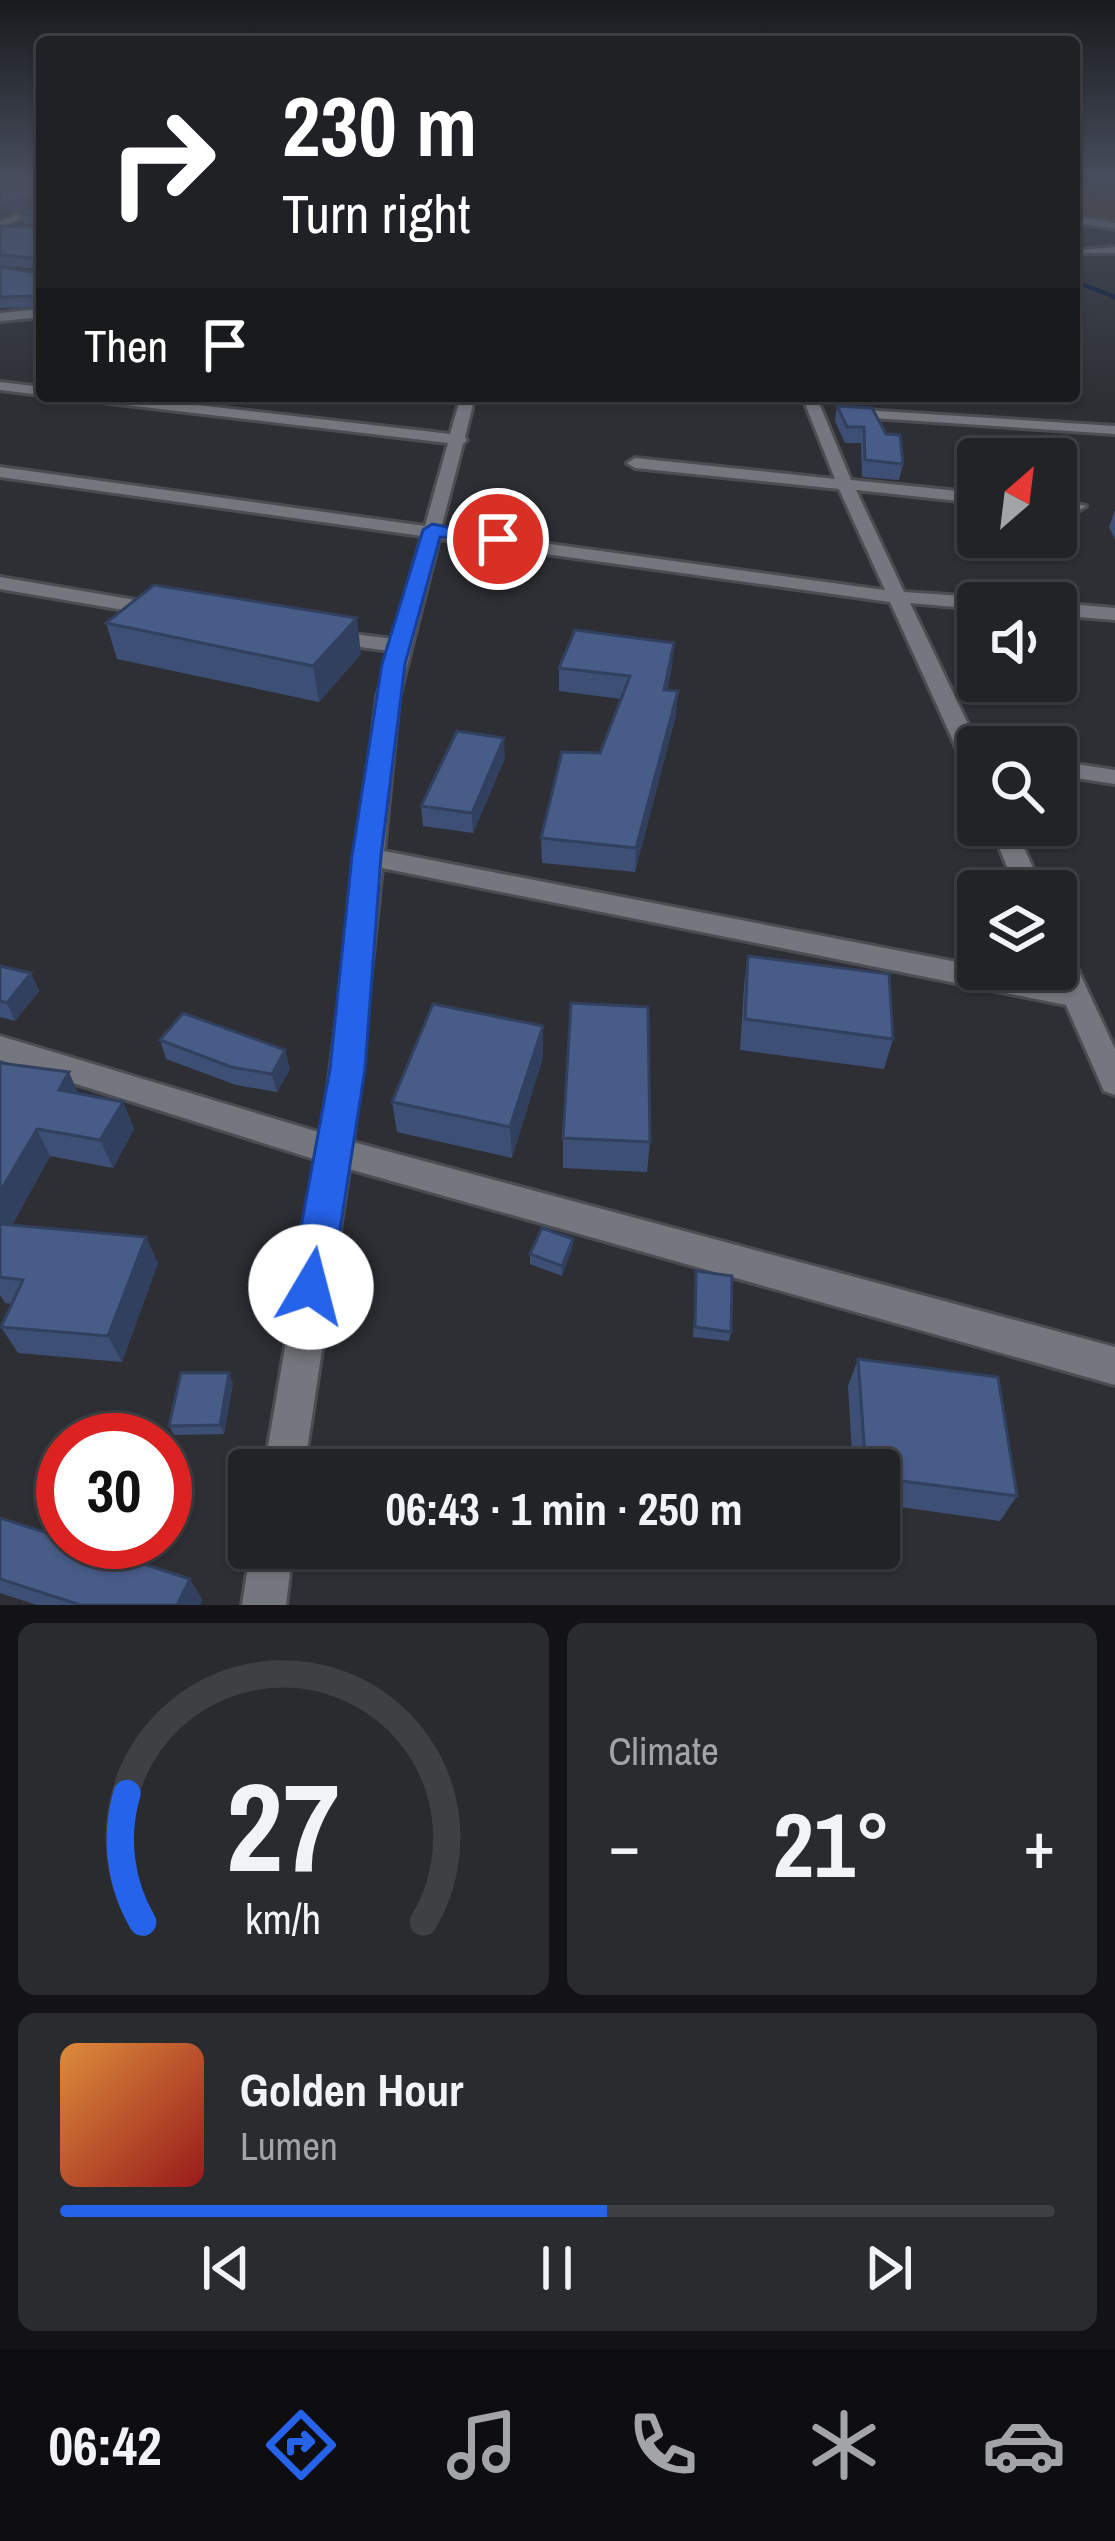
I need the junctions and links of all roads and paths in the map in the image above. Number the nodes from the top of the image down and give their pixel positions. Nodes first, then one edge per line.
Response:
1 (2, 317) edge
2 (36, 318) edge
3 (0, 386) edge
4 (36, 390) edge
5 (135, 402) edge
6 (467, 402) edge
7 (812, 403) edge
8 (1115, 430) edge
9 (460, 440) junction
10 (634, 463) dead end
11 (0, 472) edge
12 (847, 489) junction
13 (957, 497) edge
14 (432, 530) junction
15 (0, 583) edge
16 (899, 597) junction
17 (957, 601) edge
18 (1077, 611) edge
19 (174, 612) edge
20 (1115, 614) edge
21 (298, 634) edge
22 (399, 646) junction
23 (960, 726) edge
24 (1077, 771) edge
25 (1115, 777) edge
26 (367, 856) junction
27 (1072, 990) edge
28 (1075, 996) junction
29 (0, 1048) edge
30 (1115, 1082) edge
31 (331, 1150) junction
32 (1115, 1366) edge
33 (287, 1449) edge
34 (269, 1569) edge
35 (264, 1605) edge

1 - 2 street
3 - 4 street
5 - 9 street
6 - 9 street
7 - 8 street
7 - 12 street
9 - 14 street
10 - 12 street
11 - 14 street
12 - 13 street
12 - 16 street
14 - 16 street
14 - 22 street
15 - 19 street
16 - 17 street
16 - 23 street
18 - 20 street
21 - 22 street
22 - 26 street
24 - 25 street
26 - 28 street
26 - 31 street
27 - 28 street
28 - 30 street
29 - 31 street
31 - 32 street
31 - 33 street
34 - 35 street

